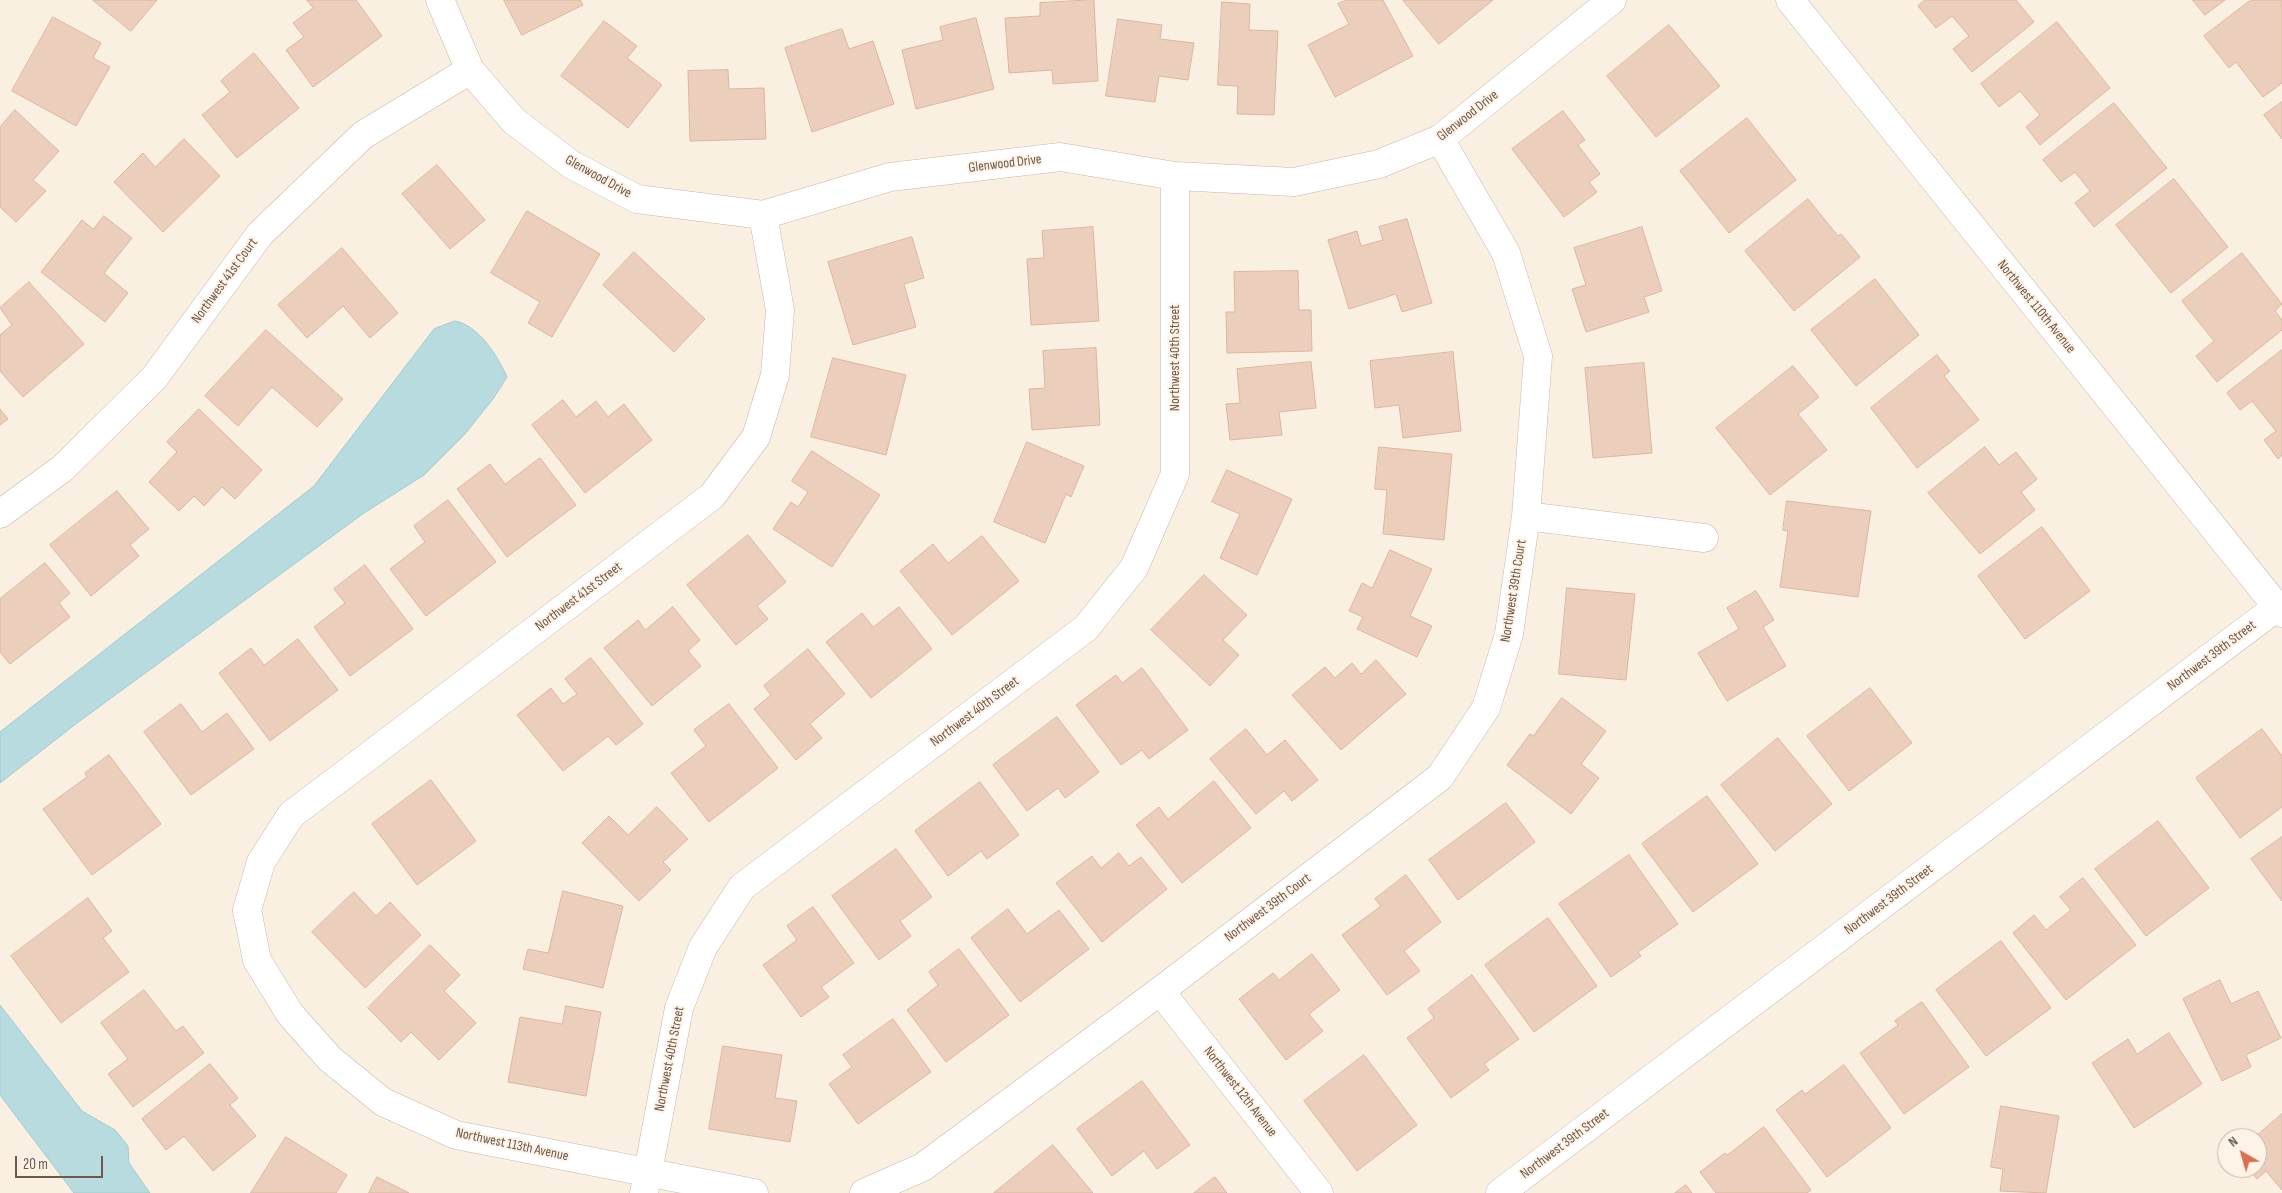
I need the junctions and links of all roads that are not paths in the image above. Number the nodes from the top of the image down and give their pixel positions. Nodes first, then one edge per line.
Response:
1 (440, 0) edge
2 (1612, 0) edge
3 (1790, 0) edge
4 (470, 70) junction
5 (1440, 139) junction
6 (1175, 176) junction
7 (763, 214) junction
8 (0, 514) edge
9 (1526, 516) junction
10 (1704, 538) dead end
11 (2279, 610) edge
12 (247, 910) joint
13 (1160, 991) junction
14 (646, 1183) edge
15 (754, 1193) edge
16 (864, 1193) edge
17 (1319, 1193) edge
18 (1500, 1193) edge

1 - 4 street, Glenwood Drive
2 - 5 street, Glenwood Drive
3 - 11 street, Northwest 110th Avenue
4 - 7 street, Glenwood Drive
4 - 8 street, Northwest 41st Court
5 - 6 street, Glenwood Drive
5 - 9 street, Northwest 39th Court
6 - 7 street, Glenwood Drive
6 - 14 street, Northwest 40th Street
7 - 12 street, Northwest 41st Street
9 - 10 street
9 - 13 street, Northwest 39th Court
11 - 18 street, Northwest 39th Street
12 - 14 street, Northwest 113th Avenue
13 - 16 street, Northwest 39th Court
13 - 17 street, Northwest 12th Avenue
14 - 15 street

